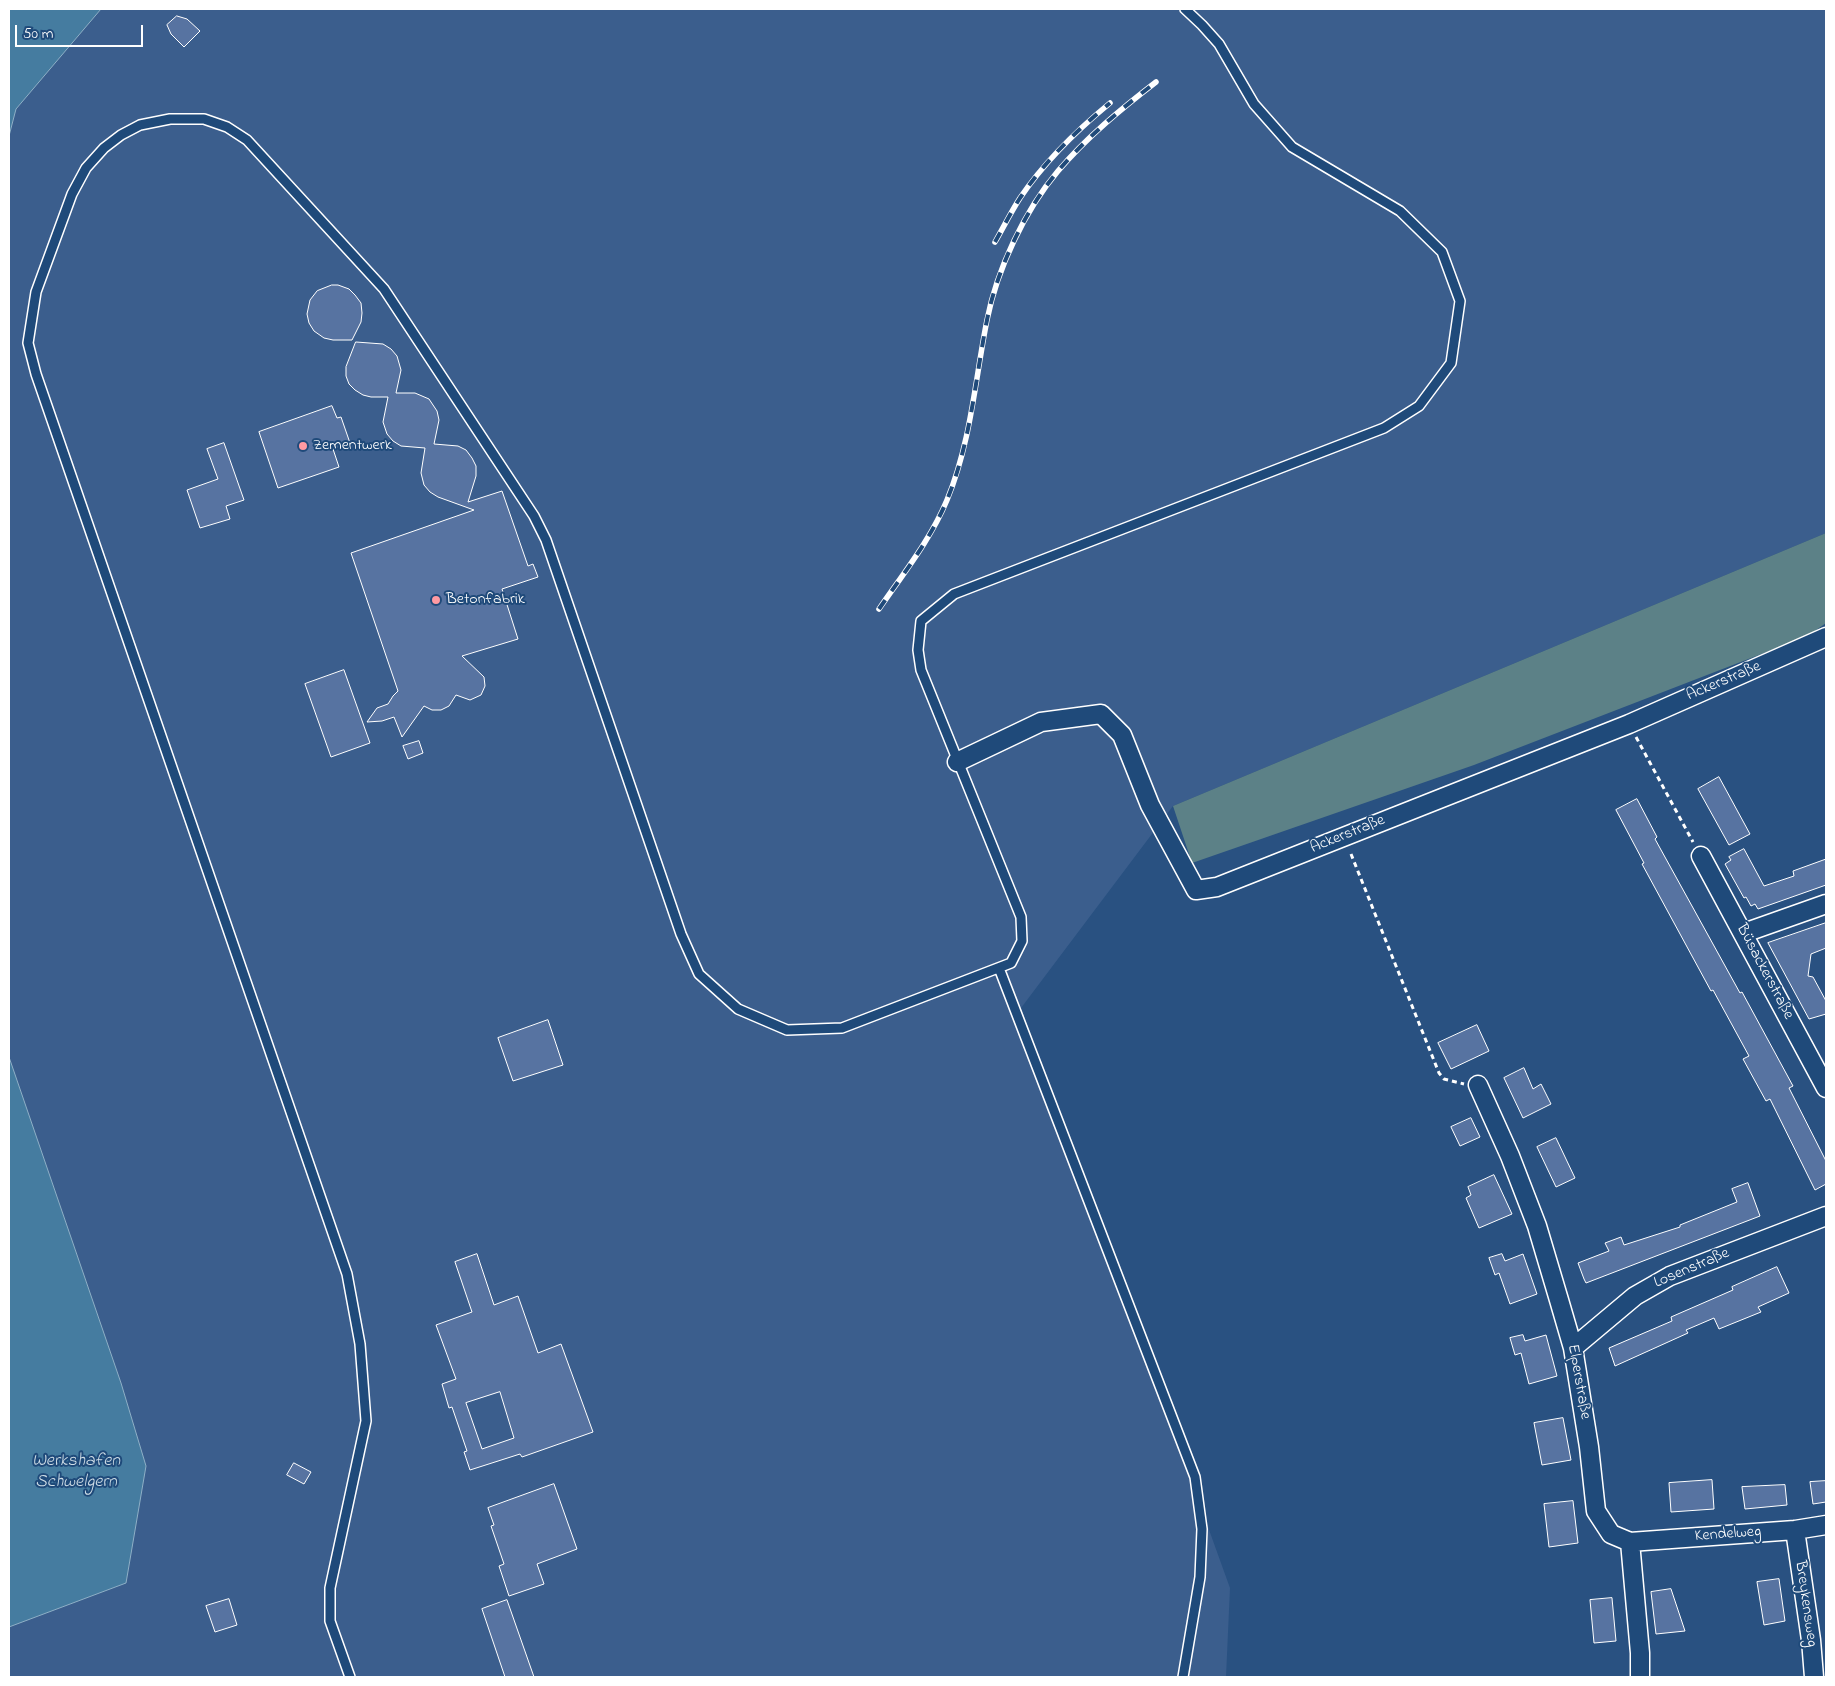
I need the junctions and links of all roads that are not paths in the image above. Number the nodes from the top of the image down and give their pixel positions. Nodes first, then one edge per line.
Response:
1 (1185, 9) edge
2 (1826, 637) edge
3 (957, 762) junction
4 (1701, 856) road end
5 (1826, 904) edge
6 (1744, 933) junction
7 (999, 968) junction
8 (1478, 1085) road end
9 (1826, 1088) edge
10 (1826, 1216) edge
11 (1572, 1348) junction
12 (1826, 1525) edge
13 (1795, 1530) junction
14 (1630, 1542) junction
15 (350, 1677) edge
16 (1183, 1677) edge
17 (1640, 1677) edge
18 (1814, 1677) edge

1 - 3 lane
2 - 3 street, Ackerstraße
3 - 7 lane
4 - 6 street, Büsackerstraße
5 - 6 street
6 - 9 street, Büsackerstraße
7 - 15 lane
7 - 16 lane
8 - 11 street, Elperstraße
10 - 11 street, Losenstraße
11 - 14 street, Elperstraße
12 - 13 street, Kendelweg
13 - 14 street, Kendelweg
13 - 18 street, Breykensweg
14 - 17 street

